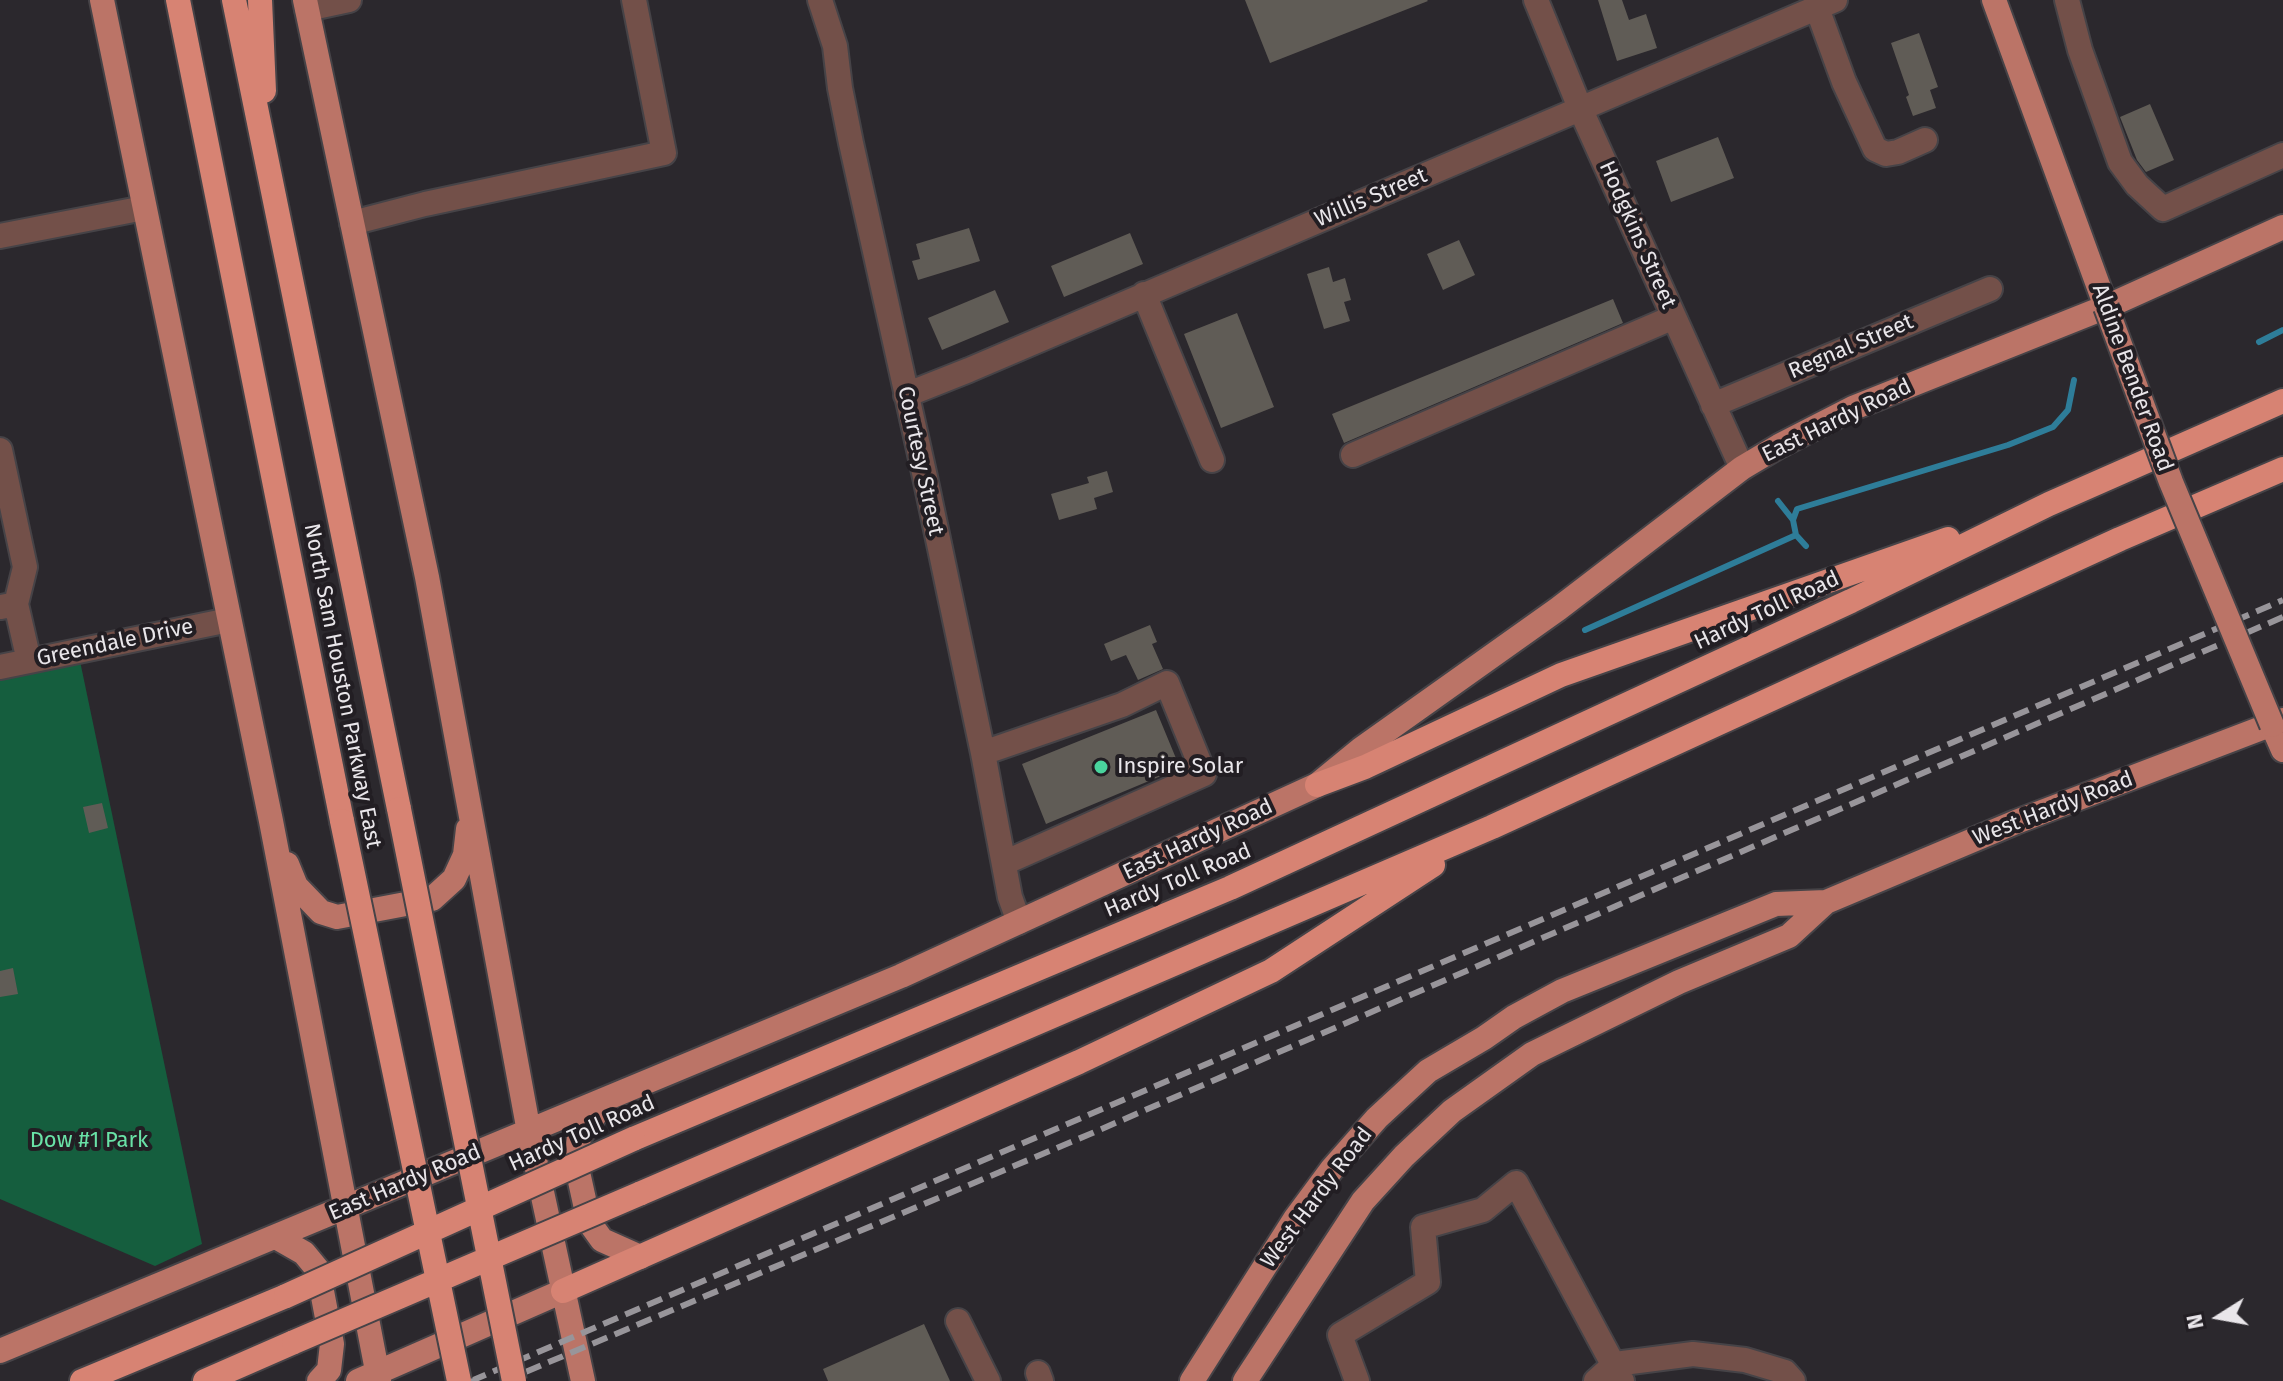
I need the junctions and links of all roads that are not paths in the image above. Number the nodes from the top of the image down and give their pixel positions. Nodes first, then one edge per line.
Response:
1 (102, 0) edge
2 (172, 0) edge
3 (178, 0) edge
4 (234, 0) edge
5 (260, 0) edge
6 (349, 0) edge
7 (634, 0) edge
8 (820, 0) edge
9 (1536, 0) edge
10 (1994, 0) edge
11 (2067, 0) edge
12 (306, 4) edge
13 (1826, 4) edge
14 (1580, 108) junction
15 (1925, 140) dead end
16 (2283, 155) edge
17 (268, 165) junction
18 (213, 170) junction
19 (144, 208) junction
20 (352, 223) junction
21 (2283, 227) edge
22 (0, 236) edge
23 (1990, 289) dead end
24 (1144, 294) junction
25 (2106, 307) junction
26 (1674, 317) junction
27 (906, 395) junction
28 (2283, 401) edge
29 (1713, 405) junction
30 (0, 450) edge
31 (1353, 455) dead end
32 (1212, 460) dead end
33 (1742, 468) junction
34 (2283, 469) edge
35 (2049, 504) junction
36 (8, 606) edge
37 (229, 620) junction
38 (29, 661) junction
39 (0, 667) edge
40 (2278, 723) edge
41 (2283, 750) edge
42 (983, 753) junction
43 (1317, 785) junction
44 (470, 810) junction
45 (271, 821) junction
46 (1492, 827) junction
47 (1004, 863) junction
48 (1826, 902) junction
49 (1019, 922) junction
50 (1484, 1038) junction
51 (1494, 1079) junction
52 (606, 1099) junction
53 (529, 1132) junction
54 (346, 1208) junction
55 (276, 1237) junction
56 (640, 1257) junction
57 (563, 1291) junction
58 (958, 1321) dead end
59 (0, 1351) edge
60 (1618, 1372) edge
61 (372, 1378) edge
62 (82, 1381) edge
63 (205, 1381) edge
64 (319, 1381) edge
65 (459, 1381) edge
66 (514, 1381) edge
67 (583, 1381) edge
68 (988, 1381) edge
69 (1192, 1381) edge
70 (1245, 1381) edge
71 (1357, 1381) edge
72 (1596, 1381) edge
73 (1793, 1381) edge

1 - 19 main road
2 - 18 highway
3 - 18 highway, North Sam Houston Parkway East
4 - 17 highway, North Sam Houston Parkway East
5 - 17 highway
6 - 12 street
7 - 20 street
8 - 27 street, Courtesy Street
9 - 14 street, Hodgkins Street
10 - 25 main road, Aldine Bender Road
11 - 16 street
12 - 20 main road
13 - 14 street, Willis Street
13 - 15 street
14 - 24 street, Willis Street
14 - 26 street, Hodgkins Street
17 - 66 highway, North Sam Houston Parkway East, bridge
18 - 65 highway, North Sam Houston Parkway East, bridge
19 - 22 street
19 - 37 main road
20 - 44 main road
21 - 25 main road, East Hardy Road
23 - 29 street, Regnal Street
24 - 27 street, Willis Street
24 - 32 street
25 - 33 main road, East Hardy Road
25 - 40 main road, Aldine Bender Road, bridge
26 - 29 street, Hodgkins Street
26 - 31 street
27 - 42 street, Courtesy Street
28 - 35 highway, Hardy Toll Road
29 - 33 street, Hodgkins Street
30 - 36 street
33 - 43 main road, East Hardy Road
34 - 46 highway
35 - 43 highway
35 - 62 highway, Hardy Toll Road, bridge
36 - 38 street
37 - 38 street, Greendale Drive
37 - 45 main road
38 - 39 street, Greendale Drive
40 - 41 main road, Aldine Bender Road
40 - 48 main road, West Hardy Road
42 - 47 street, Courtesy Street
42 - 47 street
43 - 49 main road, East Hardy Road
44 - 45 main road
44 - 53 main road
45 - 54 main road
46 - 56 highway
46 - 63 highway, bridge
47 - 49 street, Courtesy Street
48 - 50 main road, West Hardy Road
48 - 51 main road, West Hardy Road
49 - 52 main road, East Hardy Road
50 - 51 main road
50 - 69 main road, West Hardy Road
51 - 70 main road, West Hardy Road
52 - 53 main road, East Hardy Road
52 - 56 main road
53 - 54 main road, East Hardy Road
53 - 57 main road
54 - 55 main road, East Hardy Road
54 - 61 main road
55 - 59 main road, East Hardy Road
55 - 64 main road
56 - 57 highway
57 - 61 main road
57 - 67 main road
58 - 68 street
60 - 71 street
60 - 72 street
60 - 73 street

